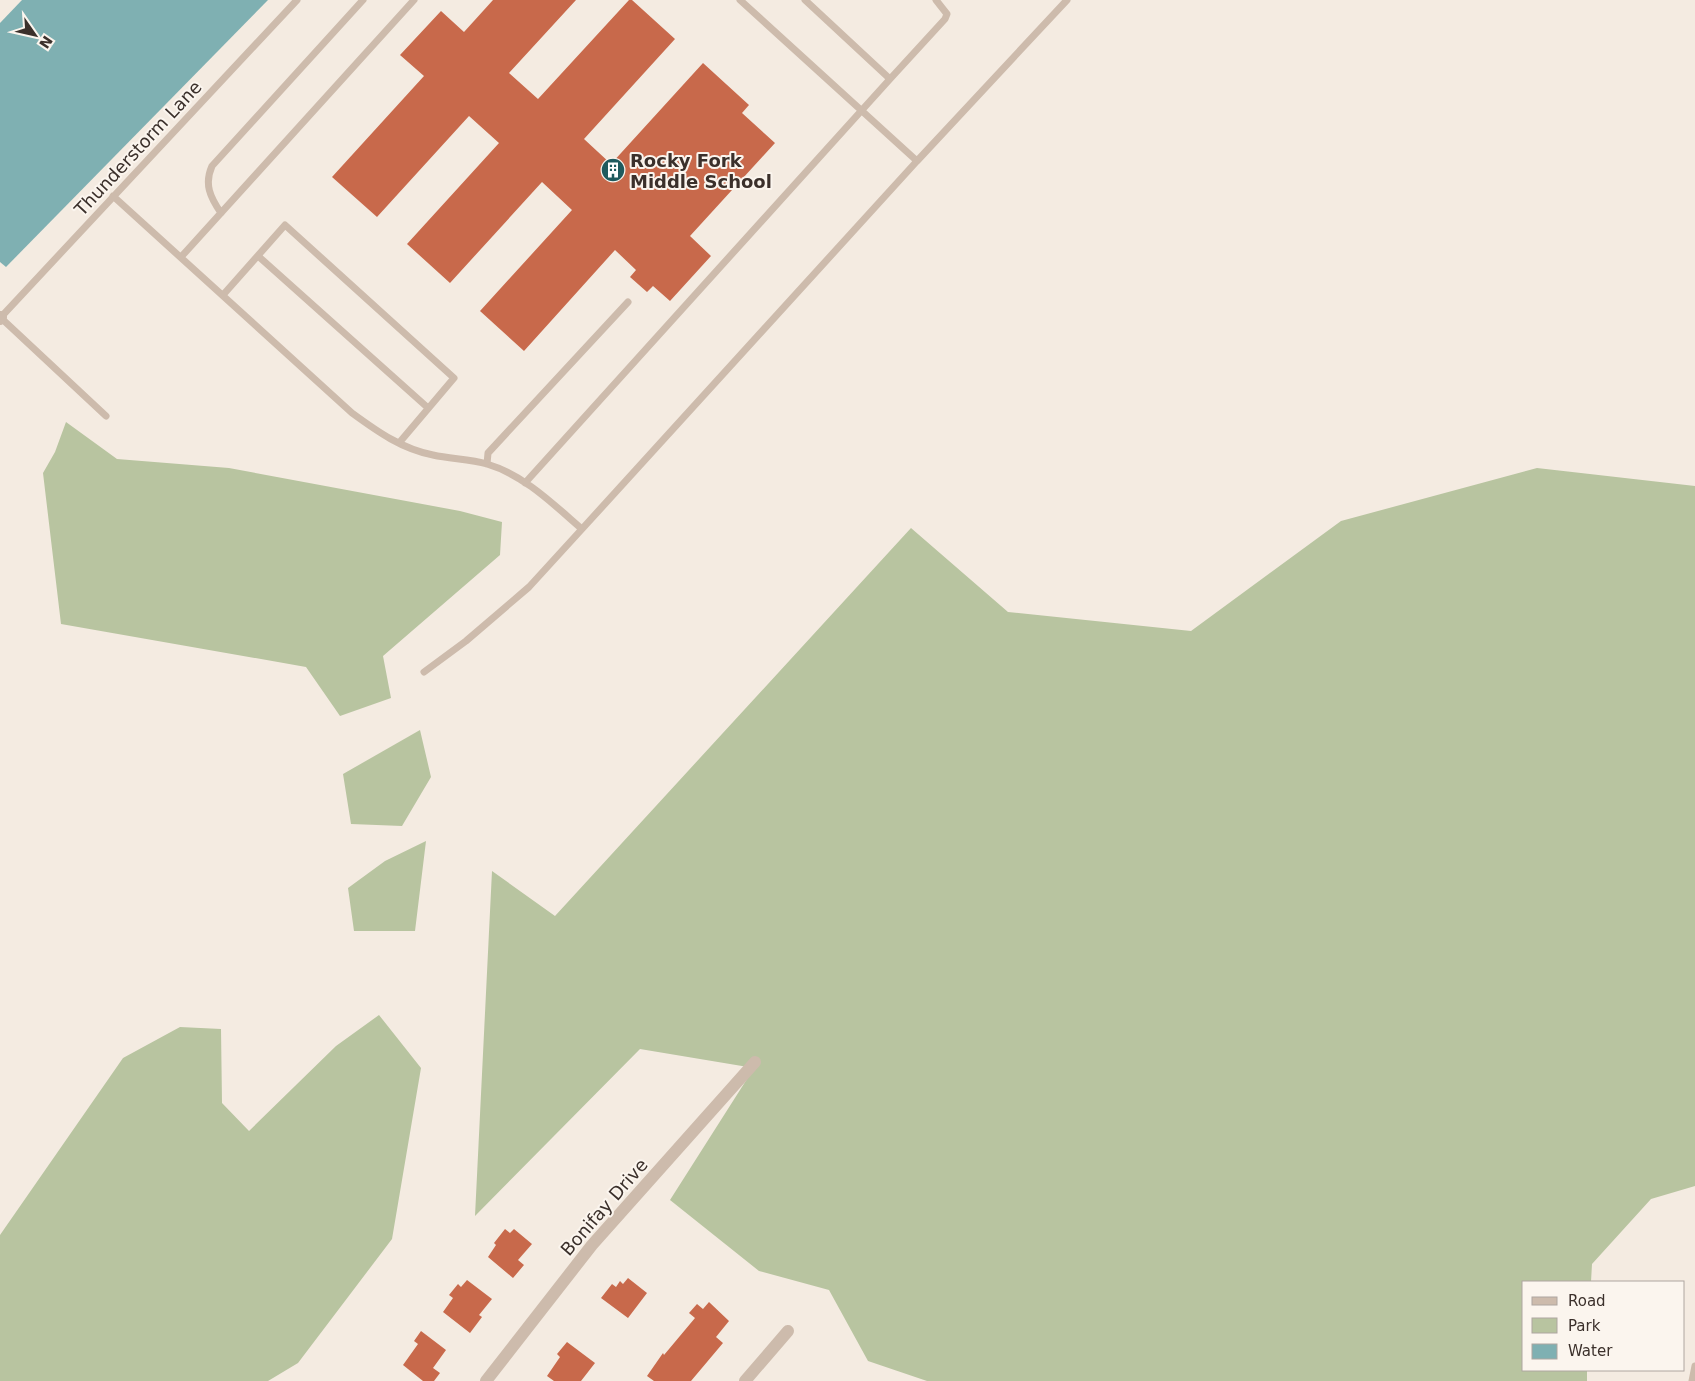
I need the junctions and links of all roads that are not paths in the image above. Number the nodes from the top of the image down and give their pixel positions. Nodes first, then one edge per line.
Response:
1 (297, 0) edge
2 (363, 0) edge
3 (414, 0) edge
4 (740, 0) edge
5 (806, 0) edge
6 (936, 0) edge
7 (1067, 0) edge
8 (890, 79) junction
9 (860, 111) junction
10 (917, 161) junction
11 (113, 196) junction
12 (221, 213) junction
13 (258, 256) junction
14 (181, 257) junction
15 (223, 295) junction
16 (628, 302) dead end
17 (0, 318) edge
18 (427, 407) junction
19 (106, 416) dead end
20 (399, 444) junction
21 (487, 464) junction
22 (525, 482) junction
23 (582, 529) junction
24 (424, 672) dead end
25 (756, 1062) dead end
26 (788, 1331) dead end
27 (1695, 1366) edge
28 (486, 1381) edge
29 (745, 1381) edge
30 (1692, 1381) edge

1 - 11 lane, Thunderstorm Lane
2 - 12 lane
3 - 12 lane
4 - 9 lane
5 - 8 lane
6 - 8 lane
7 - 10 lane
8 - 9 lane
9 - 10 lane
9 - 22 lane
10 - 23 lane
11 - 14 lane
11 - 17 lane, Thunderstorm Lane
12 - 14 lane
13 - 15 lane
13 - 18 lane
13 - 18 lane
14 - 15 lane
15 - 20 lane
16 - 21 lane
17 - 19 lane
18 - 20 lane
20 - 21 lane
21 - 22 lane
22 - 23 lane
23 - 24 lane
25 - 28 street, Bonifay Drive
26 - 29 street
27 - 30 lane

